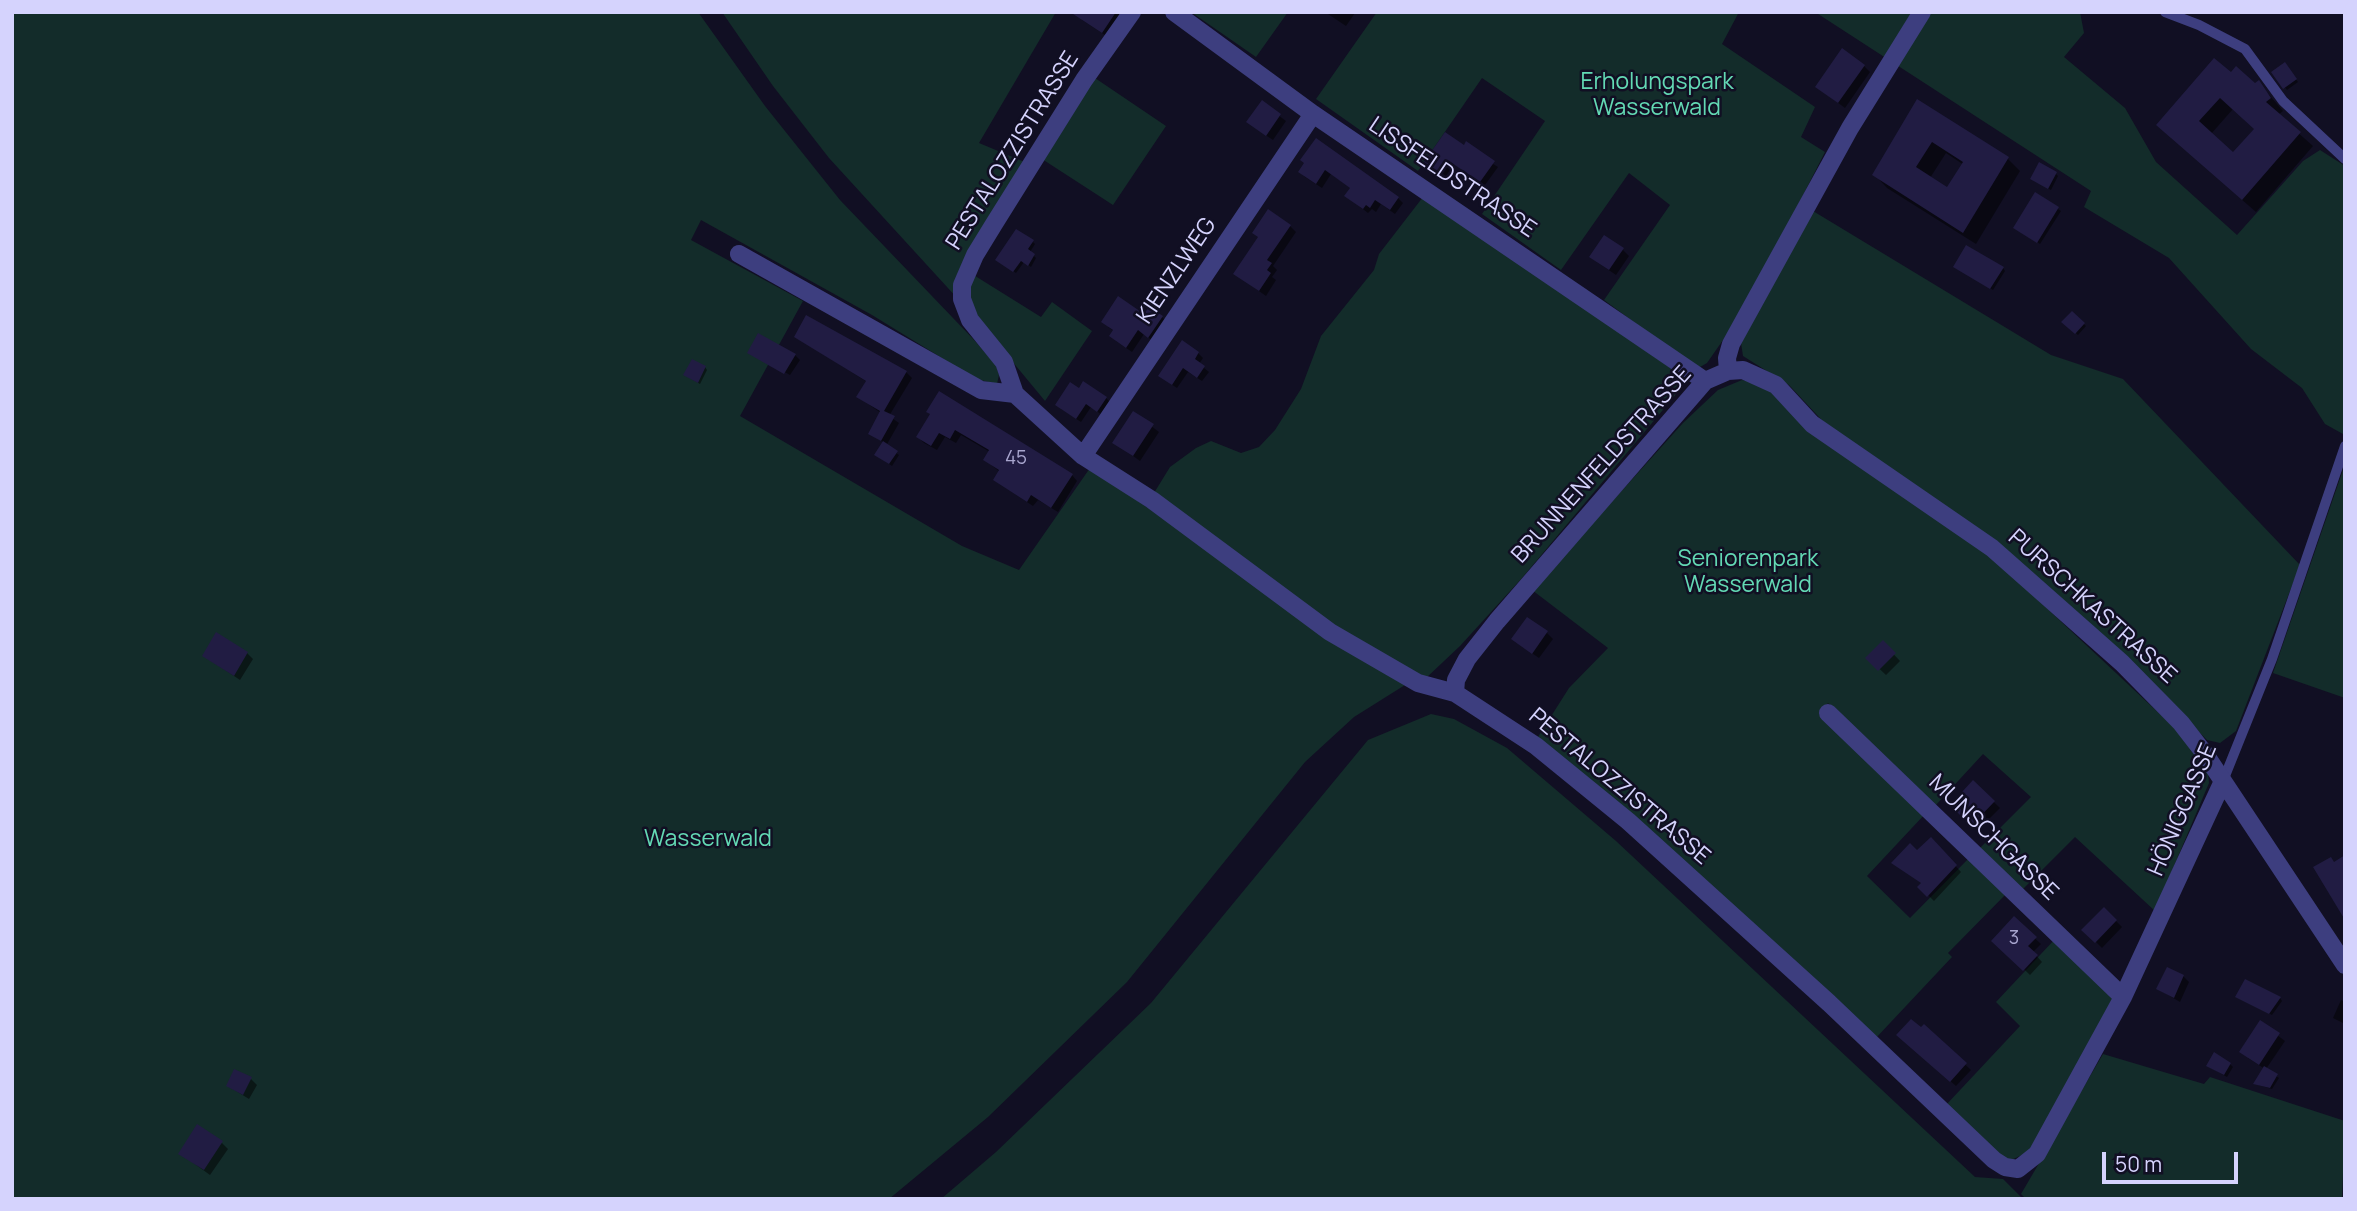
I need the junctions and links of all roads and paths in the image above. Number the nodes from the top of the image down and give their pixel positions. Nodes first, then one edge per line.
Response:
1 (1132, 12) edge
2 (1174, 12) edge
3 (1922, 12) edge
4 (2165, 12) edge
5 (1313, 114) junction
6 (2345, 159) edge
7 (739, 254) dead end
8 (1728, 371) junction
9 (1705, 381) junction
10 (1015, 394) junction
11 (2345, 446) edge
12 (1083, 456) junction
13 (1455, 693) junction
14 (1828, 713) dead end
15 (2223, 781) junction
16 (2345, 965) edge
17 (2123, 998) junction
18 (2018, 1169) joint

1 - 10 street, PESTALOZZISTRASSE
2 - 5 street, LISSFELDSTRASSE
3 - 8 street, BRUNNENFELDSTRASSE
4 - 6 lane
5 - 9 street, LISSFELDSTRASSE
5 - 12 street, KIENZLWEG
7 - 10 street
8 - 9 street, BRUNNENFELDSTRASSE
8 - 15 street, PURSCHKASTRASSE
9 - 13 street, BRUNNENFELDSTRASSE
10 - 12 street, PESTALOZZISTRASSE
11 - 15 lane, HÖNIGGASSE
12 - 13 street, PESTALOZZISTRASSE
13 - 18 street, PESTALOZZISTRASSE
14 - 17 street, MUNSCHGASSE
15 - 16 street, PURSCHKASTRASSE
15 - 17 street, HÖNIGGASSE
17 - 18 street, HÖNIGGASSE

